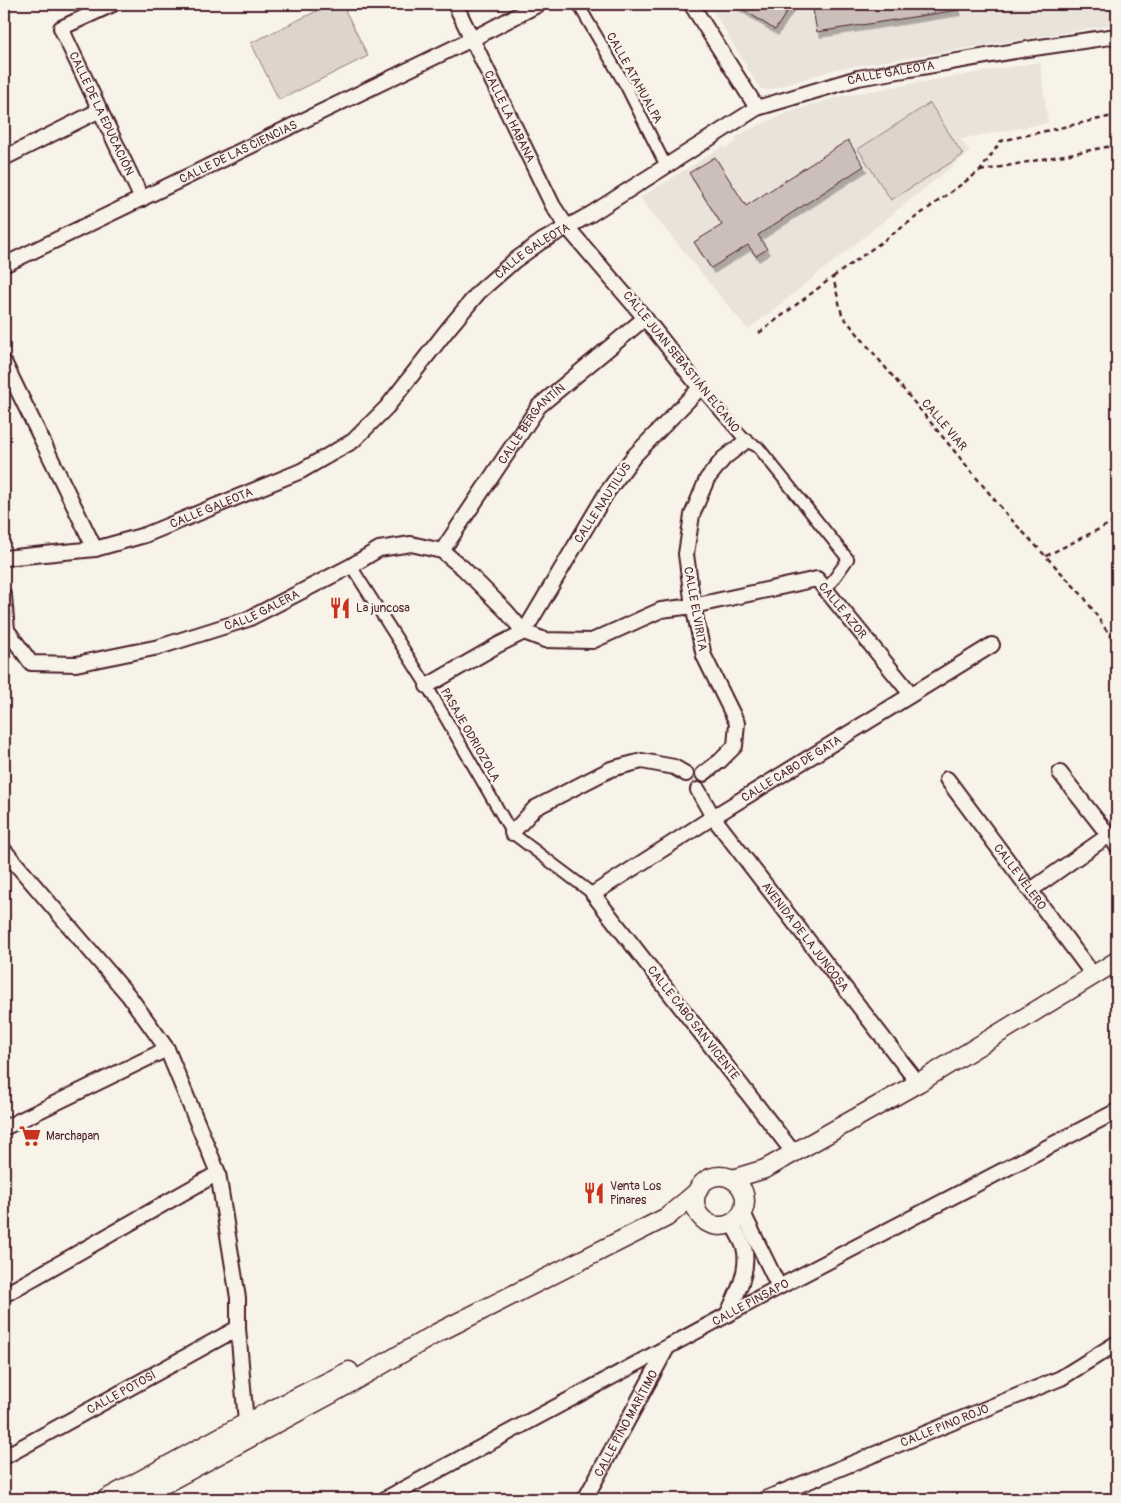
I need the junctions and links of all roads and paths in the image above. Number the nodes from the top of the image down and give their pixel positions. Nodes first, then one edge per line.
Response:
1 (114, 4) edge
2 (456, 4) edge
3 (539, 4) edge
4 (578, 4) edge
5 (692, 4) edge
6 (1117, 36) edge
7 (472, 39) junction
8 (757, 108) junction
9 (100, 110) junction
10 (1117, 115) edge
11 (1117, 145) edge
12 (4, 158) edge
13 (666, 166) junction
14 (980, 171) junction
15 (142, 198) junction
16 (567, 227) junction
17 (4, 265) edge
18 (833, 278) junction
19 (645, 318) junction
20 (759, 333) dead end
21 (4, 362) edge
22 (700, 388) junction
23 (746, 441) junction
24 (1117, 520) edge
25 (95, 550) junction
26 (442, 552) junction
27 (1046, 556) junction
28 (4, 558) edge
29 (351, 566) junction
30 (826, 590) junction
31 (4, 596) edge
32 (693, 606) junction
33 (524, 632) junction
34 (1116, 644) edge
35 (992, 645) dead end
36 (427, 686) junction
37 (911, 694) junction
38 (686, 774) junction
39 (703, 774) junction
40 (1060, 774) dead end
41 (947, 779) dead end
42 (698, 790) junction
43 (713, 817) junction
44 (512, 833) junction
45 (1113, 840) edge
46 (4, 850) edge
47 (1031, 890) junction
48 (593, 894) junction
49 (1117, 961) edge
50 (1094, 976) junction
51 (166, 1049) junction
52 (918, 1083) junction
53 (1117, 1111) edge
54 (4, 1128) edge
55 (793, 1152) junction
56 (765, 1169) junction
57 (218, 1173) junction
58 (732, 1179) junction
59 (698, 1191) junction
60 (740, 1213) junction
61 (667, 1217) junction
62 (707, 1222) junction
63 (779, 1287) junction
64 (4, 1295) edge
65 (727, 1315) junction
66 (238, 1328) junction
67 (437, 1333) junction
68 (1117, 1343) edge
69 (667, 1347) junction
70 (246, 1423) junction
71 (4, 1457) edge
72 (168, 1473) junction
73 (96, 1499) edge
74 (106, 1499) edge
75 (128, 1499) edge
76 (136, 1499) edge
77 (386, 1499) edge
78 (585, 1499) edge
79 (765, 1499) edge

1 - 9 street, CALLE DE LA EDUCACIÓN
2 - 7 street, CALLE LA HABANA
3 - 7 street, CALLE DE LAS CIENCIAS
4 - 13 street, CALLE ATAHUALPA
5 - 8 street
6 - 8 street, CALLE GALEOTA
7 - 15 street, CALLE DE LAS CIENCIAS
7 - 16 street, CALLE LA HABANA
8 - 13 street, CALLE GALEOTA
9 - 12 street
9 - 15 street, CALLE DE LA EDUCACIÓN
10 - 14 path
11 - 14 path
13 - 16 street, CALLE GALEOTA
14 - 18 path
15 - 17 street, CALLE DE LAS CIENCIAS
16 - 19 street, CALLE JUAN SEBASTIÁN ELCANO
16 - 25 street, CALLE GALEOTA
18 - 20 path
18 - 27 path, CALLE VIAR
19 - 22 street, CALLE JUAN SEBASTIÁN ELCANO
19 - 26 street, CALLE BERGANTÍN
21 - 25 street
22 - 23 street, CALLE JUAN SEBASTIÁN ELCANO
22 - 33 street, CALLE NAUTILUS
23 - 30 street, CALLE JUAN SEBASTIÁN ELCANO
23 - 32 street, CALLE ELVIRITA
24 - 27 path
25 - 28 street, CALLE GALEOTA
26 - 29 street, CALLE GALERA
26 - 33 street, CALLE GALERA
27 - 34 path, CALLE VIAR
29 - 31 street, CALLE GALERA
29 - 36 street, PASAJE ODRIOZOLA
30 - 32 street, CALLE AZOR
30 - 37 street, CALLE AZOR
32 - 33 street
32 - 39 street, CALLE ELVIRITA
33 - 36 street
35 - 37 street, CALLE CABO DE GATA
36 - 44 street, PASAJE ODRIOZOLA
37 - 43 street, CALLE CABO DE GATA
38 - 39 street
38 - 42 street
38 - 44 street
39 - 42 street
40 - 45 street
41 - 47 street, CALLE VELERO
42 - 43 street, AVENIDA DE LA JUNCOSA
43 - 48 street, CALLE CABO DE GATA
43 - 52 street, AVENIDA DE LA JUNCOSA
44 - 48 street, PASAJE ODRIOZOLA
45 - 47 street
46 - 51 street
47 - 50 street, CALLE VELERO
48 - 55 street, CALLE CABO SAN VICENTE
49 - 50 street
50 - 52 street
51 - 54 street
51 - 57 street
52 - 55 street
53 - 63 street, CALLE PINSAPO
55 - 56 street
56 - 58 street
56 - 60 street
57 - 64 street
57 - 66 street
58 - 59 street
58 - 60 street
59 - 61 street
59 - 62 street
60 - 62 street
60 - 63 street
60 - 65 street
61 - 62 street
61 - 67 street
63 - 65 street, CALLE PINSAPO
65 - 69 street, CALLE PINSAPO
66 - 70 street
66 - 71 street, CALLE POTOSÍ
67 - 70 street
67 - 72 street
68 - 79 street, CALLE PINO ROJO
69 - 77 street, CALLE PINSAPO
69 - 78 street, CALLE PINO MARÍTIMO
70 - 72 street
72 - 73 street
72 - 74 street
72 - 75 street
72 - 76 street

